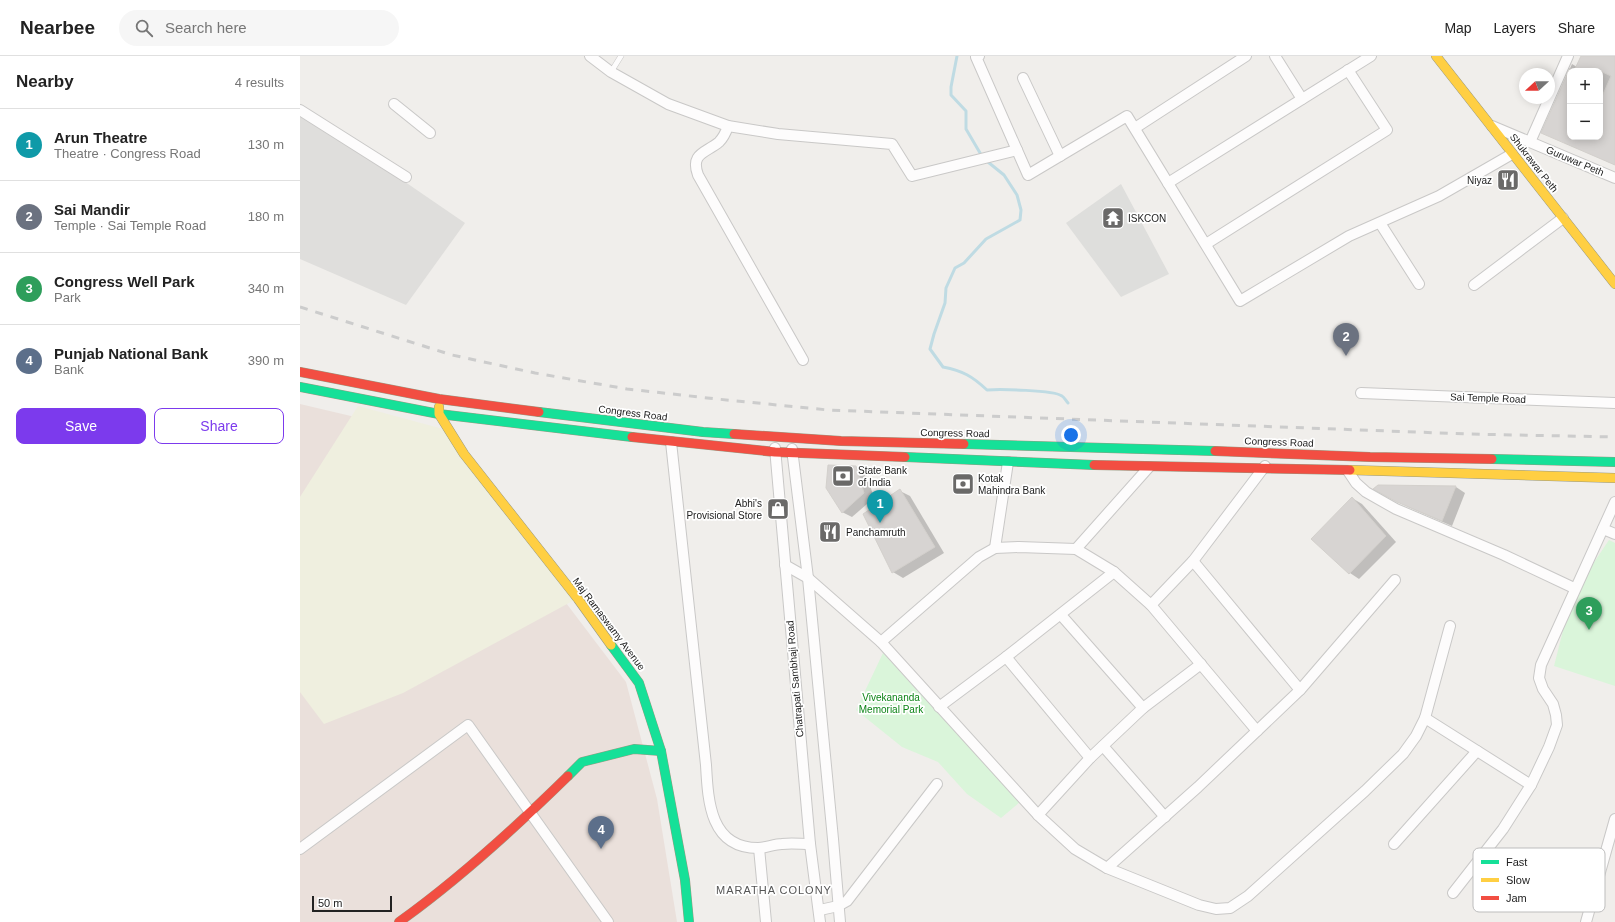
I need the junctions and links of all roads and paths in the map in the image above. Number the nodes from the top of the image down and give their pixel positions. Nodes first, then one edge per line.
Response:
1 (590, 56) edge
2 (621, 56) edge
3 (979, 56) edge
4 (1246, 56) edge
5 (1275, 56) edge
6 (1371, 56) edge
7 (1436, 56) edge
8 (1568, 56) edge
9 (1348, 70) junction
10 (611, 72) junction
11 (1023, 78) dead end
12 (1302, 99) junction
13 (394, 104) dead end
14 (300, 110) edge
15 (1490, 125) junction
16 (728, 126) junction
17 (1135, 128) junction
18 (430, 133) dead end
19 (1530, 142) junction
20 (1017, 150) junction
21 (1512, 154) junction
22 (1060, 156) junction
23 (406, 177) dead end
24 (1615, 178) edge
25 (1168, 183) junction
26 (1563, 218) junction
27 (1380, 223) junction
28 (1206, 244) junction
29 (1419, 284) dead end
30 (1615, 284) edge
31 (1474, 285) dead end
32 (803, 360) dead end
33 (300, 372) edge
34 (300, 387) edge
35 (1361, 393) dead end
36 (439, 399) junction
37 (1615, 403) edge
38 (439, 414) junction
39 (775, 436) junction
40 (792, 437) junction
41 (670, 442) junction
42 (775, 452) junction
43 (792, 453) junction
44 (1268, 453) junction
45 (1008, 462) junction
46 (1615, 462) edge
47 (1149, 468) junction
48 (1264, 468) junction
49 (1348, 471) junction
50 (1615, 478) edge
51 (1615, 502) edge
52 (1603, 529) junction
53 (1615, 534) edge
54 (996, 548) junction
55 (1076, 549) junction
56 (1193, 561) junction
57 (785, 565) junction
58 (1114, 572) junction
59 (808, 578) junction
60 (1395, 580) dead end
61 (1574, 588) junction
62 (1151, 605) junction
63 (1061, 615) junction
64 (1450, 626) dead end
65 (881, 642) junction
66 (1006, 657) junction
67 (1201, 664) junction
68 (1300, 690) junction
69 (940, 707) junction
70 (1144, 708) junction
71 (1424, 718) junction
72 (1257, 731) junction
73 (1103, 746) junction
74 (661, 751) junction
75 (1476, 751) junction
76 (1090, 758) junction
77 (937, 784) dead end
78 (1531, 785) junction
79 (530, 813) junction
80 (1038, 815) junction
81 (1165, 817) junction
82 (1615, 819) edge
83 (810, 844) junction
84 (1394, 844) dead end
85 (759, 848) junction
86 (1488, 848) edge
87 (300, 849) edge
88 (1605, 855) edge
89 (1473, 867) edge
90 (1107, 868) junction
91 (1452, 893) dead end
92 (838, 906) junction
93 (820, 910) junction
94 (1589, 912) edge
95 (399, 922) edge
96 (608, 922) edge
97 (689, 922) edge
98 (766, 922) edge
99 (820, 922) edge
100 (840, 922) edge
101 (1586, 922) edge

1 - 10 street
2 - 10 lane
3 - 20 street
4 - 17 street
5 - 12 street
6 - 9 street
7 - 15 main road, Shukrawar Peth
8 - 19 street
9 - 12 street
9 - 28 street
10 - 16 street
11 - 22 street
12 - 25 street
13 - 18 street
14 - 23 street
15 - 19 street, Guruwar Peth
15 - 21 main road, Shukrawar Peth
16 - 20 street
16 - 32 street
17 - 22 street
17 - 25 street
19 - 24 street, Guruwar Peth
20 - 22 street
21 - 26 main road, Shukrawar Peth
21 - 27 street
25 - 28 street
26 - 30 main road, Shukrawar Peth
26 - 31 street
27 - 28 street
27 - 29 street
33 - 36 main road, Congress Road
34 - 38 main road
35 - 37 street, Sai Temple Road
36 - 38 main road
36 - 39 main road, Congress Road
38 - 41 main road
38 - 74 main road, Maj Ramaswamy Avenue
39 - 40 main road, Congress Road
39 - 42 street, Chatrapati Sambhaji Road
40 - 43 street
40 - 44 main road, Congress Road
41 - 42 main road
41 - 85 street
42 - 43 main road
42 - 57 street, Chatrapati Sambhaji Road
43 - 45 main road
43 - 59 street
44 - 46 main road, Congress Road
44 - 48 street
45 - 47 main road
45 - 54 street
47 - 48 main road
47 - 55 street
48 - 49 main road
48 - 56 street
49 - 50 main road
49 - 61 street
51 - 52 street
52 - 53 street
52 - 61 street
54 - 55 street
54 - 65 street
55 - 58 street
56 - 62 street
56 - 68 street
57 - 59 street
57 - 83 street, Chatrapati Sambhaji Road
58 - 62 street
58 - 63 street
59 - 65 street
59 - 92 street
60 - 68 street
61 - 78 street
62 - 67 street
63 - 66 street
63 - 70 street
64 - 71 street
65 - 69 street
66 - 69 street
66 - 76 street
67 - 70 street
67 - 72 street
68 - 72 street
69 - 80 street
70 - 73 street
71 - 75 street
71 - 90 street
72 - 81 street
73 - 76 street
73 - 81 street
74 - 79 main road
74 - 97 main road, Maj Ramaswamy Avenue
75 - 78 street
75 - 84 street
76 - 80 street
77 - 92 street
78 - 86 street
79 - 87 street
79 - 95 main road
79 - 96 street
80 - 90 street
81 - 90 street
82 - 88 street
83 - 85 street
83 - 93 street, Chatrapati Sambhaji Road
85 - 98 street
89 - 91 street
92 - 93 street
92 - 100 street
93 - 99 street, Chatrapati Sambhaji Road
94 - 101 street

